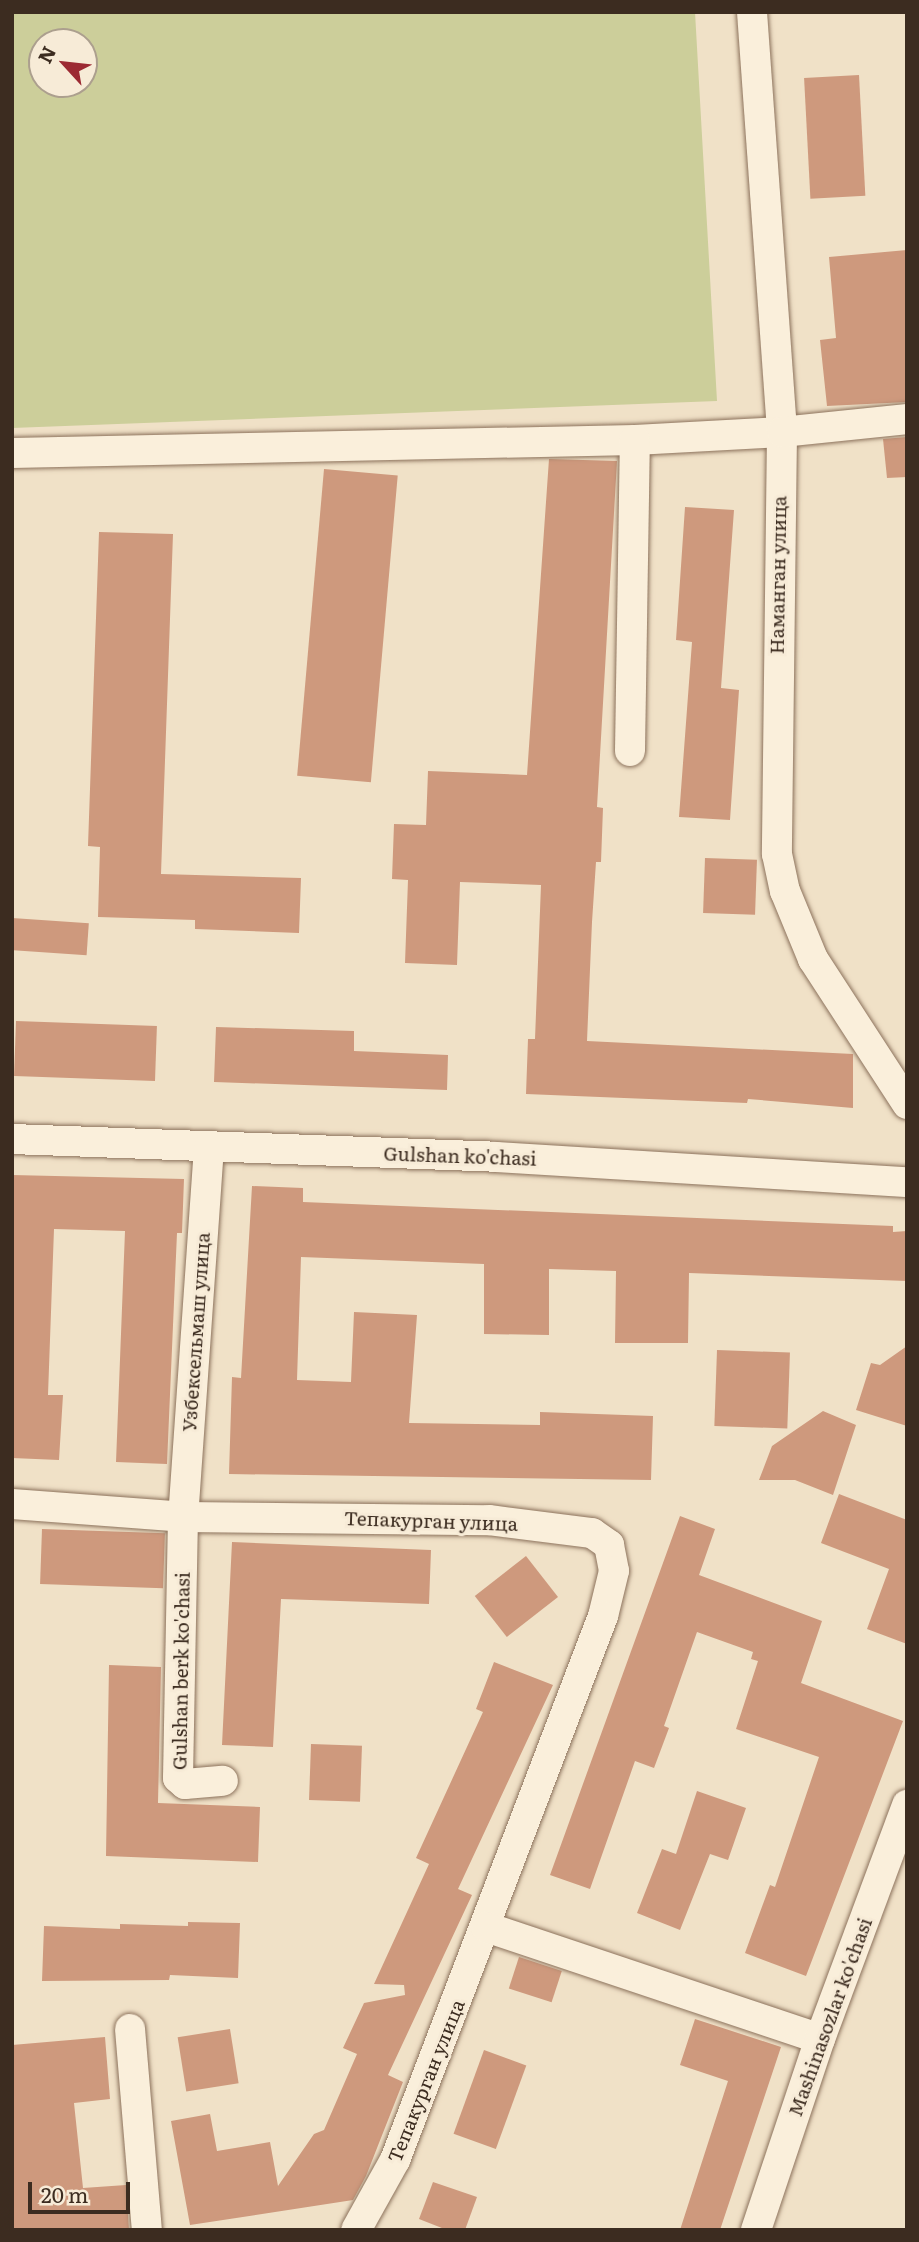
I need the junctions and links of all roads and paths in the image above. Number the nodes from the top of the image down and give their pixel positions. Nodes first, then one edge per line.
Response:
1 (752, 12) edge
2 (907, 419) edge
3 (782, 432) junction
4 (635, 440) junction
5 (12, 453) edge
6 (630, 751) dead end
7 (907, 1104) edge
8 (12, 1139) edge
9 (209, 1147) junction
10 (907, 1182) edge
11 (12, 1504) edge
12 (183, 1517) junction
13 (223, 1781) dead end
14 (907, 1805) edge
15 (486, 1927) junction
16 (130, 2029) dead end
17 (820, 2039) junction
18 (147, 2230) edge
19 (356, 2230) edge
20 (756, 2230) edge

1 - 3 street, Наманган улица
2 - 3 street
3 - 4 street
3 - 7 street, Наманган улица
4 - 5 street
4 - 6 street
8 - 9 street, Gulshan ko'chasi
9 - 10 street, Gulshan ko'chasi
9 - 12 street, Узбексельмаш улица
11 - 12 street, Тепакурган улица
12 - 13 street, Gulshan berk ko'chasi
12 - 15 street, Тепакурган улица
14 - 17 street, Mashinasozlar ko'chasi
15 - 17 street
15 - 19 street, Тепакурган улица
16 - 18 street
17 - 20 street, Mashinasozlar ko'chasi

